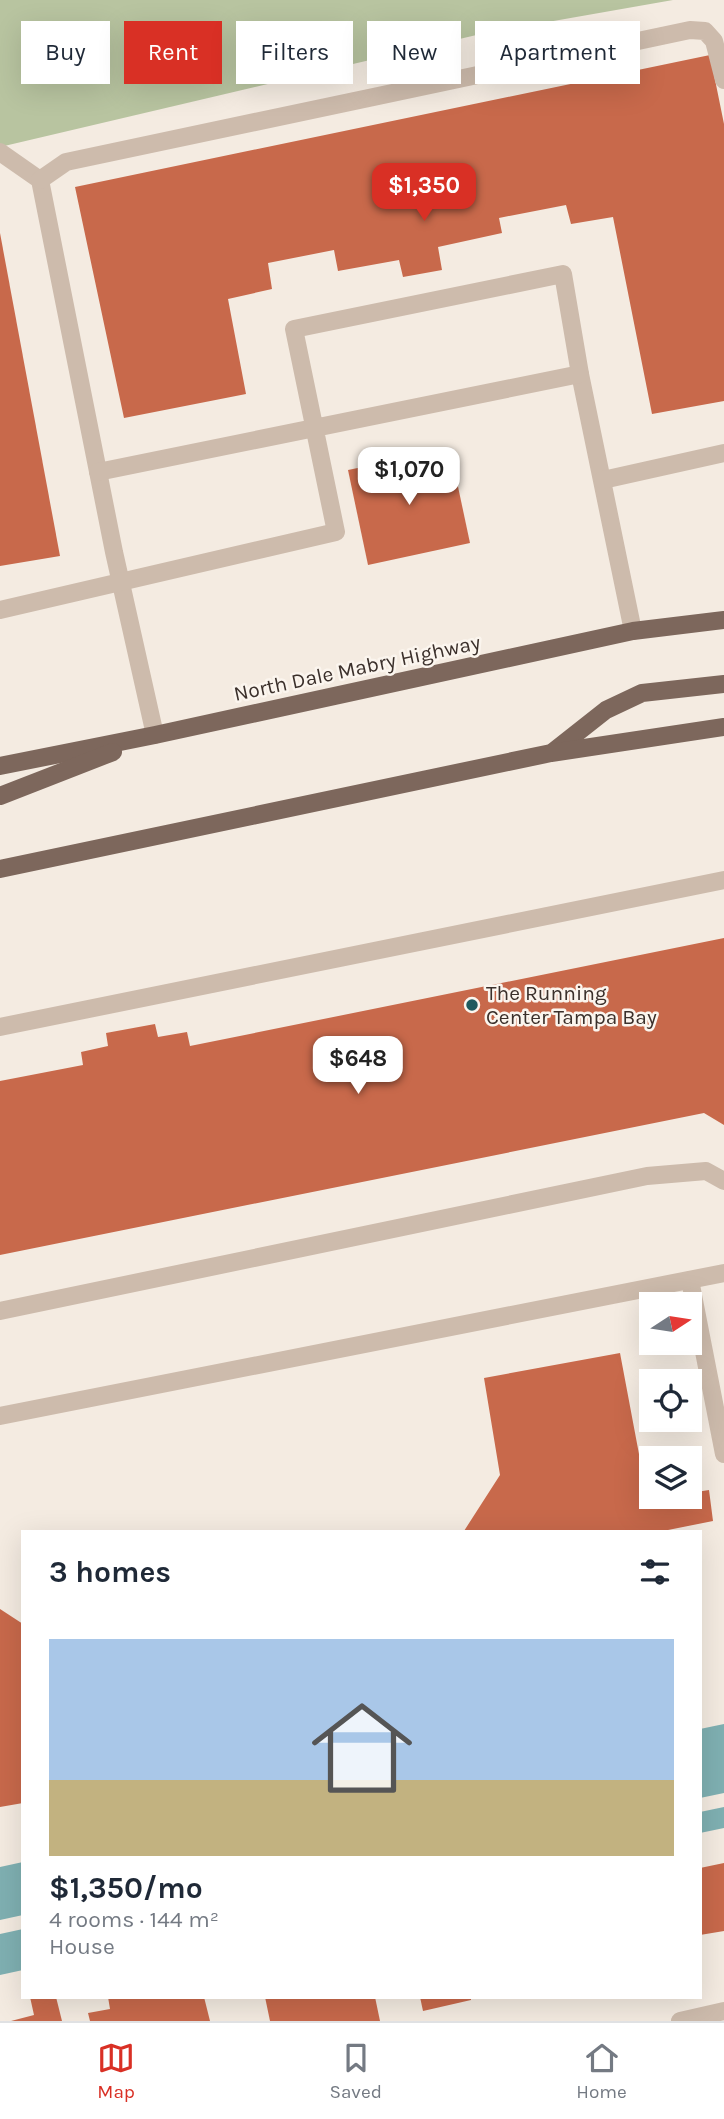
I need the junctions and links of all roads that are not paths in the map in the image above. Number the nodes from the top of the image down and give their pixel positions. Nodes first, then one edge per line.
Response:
1 (724, 80) edge
2 (0, 152) edge
3 (40, 180) junction
4 (580, 374) junction
5 (313, 429) junction
6 (724, 453) edge
7 (98, 472) junction
8 (603, 480) junction
9 (121, 583) junction
10 (0, 610) edge
11 (724, 620) edge
12 (633, 631) junction
13 (724, 684) edge
14 (724, 727) edge
15 (155, 735) junction
16 (551, 753) junction
17 (0, 766) edge
18 (0, 796) edge
19 (0, 869) edge
20 (724, 880) edge
21 (0, 1027) edge
22 (724, 1181) edge
23 (724, 1273) edge
24 (690, 1280) junction
25 (0, 1311) edge
26 (0, 1416) edge
27 (724, 1454) edge
28 (724, 2011) edge
29 (680, 2021) edge

1 - 3 street
2 - 3 street
3 - 7 street
4 - 5 street
4 - 5 street
4 - 8 street
5 - 7 street
5 - 9 street
6 - 8 street
7 - 9 street
8 - 12 street
9 - 10 street
9 - 15 street
11 - 12 main road, North Dale Mabry Highway
12 - 15 main road, North Dale Mabry Highway
13 - 16 main road
14 - 16 main road
15 - 17 main road, North Dale Mabry Highway
15 - 18 main road
16 - 19 main road
20 - 21 street
22 - 25 street
23 - 24 street
24 - 26 street
24 - 27 street
28 - 29 street

